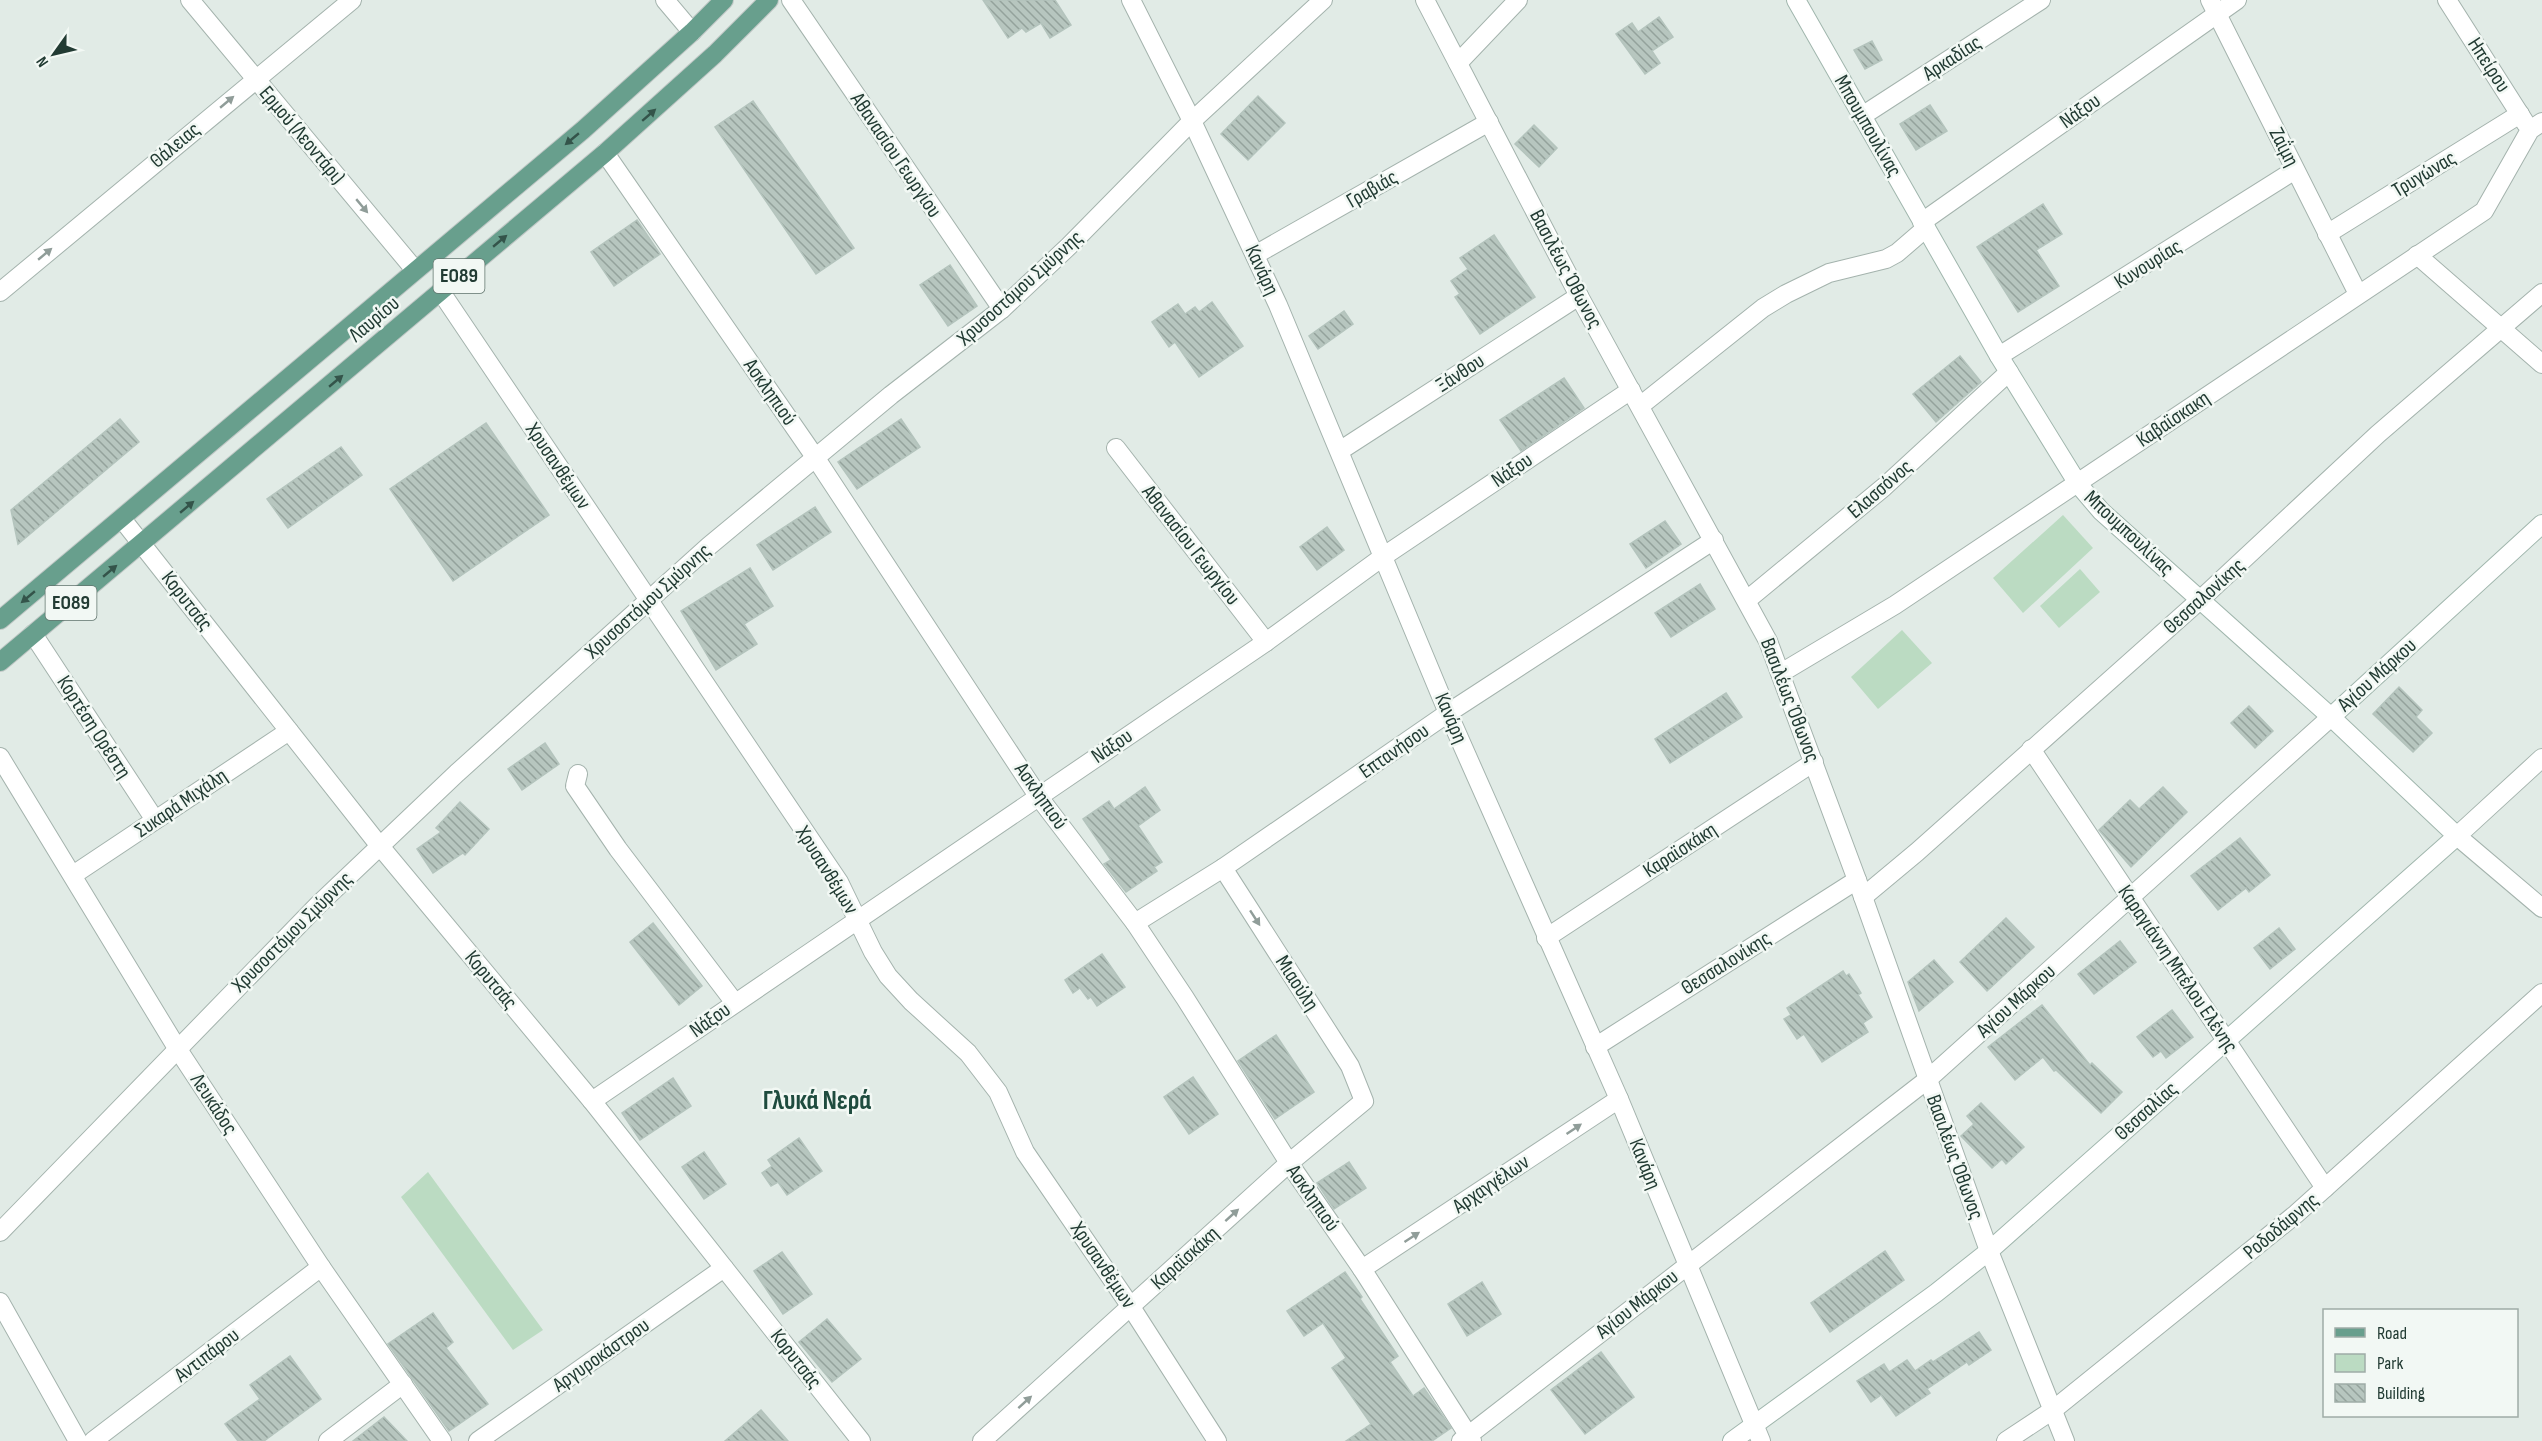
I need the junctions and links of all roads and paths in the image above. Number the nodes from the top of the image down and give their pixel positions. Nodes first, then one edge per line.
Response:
1 (190, 0) edge
2 (352, 0) edge
3 (665, 0) edge
4 (724, 0) edge
5 (769, 0) edge
6 (791, 0) edge
7 (1131, 0) edge
8 (1323, 0) edge
9 (1425, 0) edge
10 (1518, 0) edge
11 (2041, 0) edge
12 (2237, 0) edge
13 (2447, 0) edge
14 (1799, 1) edge
15 (2213, 7) edge
16 (692, 32) junction
17 (1458, 63) junction
18 (255, 79) junction
19 (2520, 114) junction
20 (1862, 116) junction
21 (1192, 121) junction
22 (1489, 122) junction
23 (2536, 126) edge
24 (605, 153) junction
25 (2295, 170) junction
26 (1924, 225) junction
27 (2327, 234) junction
28 (1255, 255) junction
29 (2416, 255) junction
30 (415, 270) junction
31 (0, 292) edge
32 (441, 292) junction
33 (2542, 293) edge
34 (2358, 294) junction
35 (1579, 296) junction
36 (1002, 309) junction
37 (2502, 328) junction
38 (1999, 356) junction
39 (2542, 364) edge
40 (2009, 372) junction
41 (1636, 398) junction
42 (1116, 448) dead end
43 (1341, 450) junction
44 (815, 457) junction
45 (2078, 484) junction
46 (122, 519) junction
47 (2542, 524) edge
48 (1714, 540) junction
49 (142, 544) junction
50 (1384, 556) junction
51 (649, 599) junction
52 (2201, 599) junction
53 (1747, 600) junction
54 (0, 620) edge
55 (33, 634) junction
56 (1266, 642) junction
57 (0, 662) edge
58 (1780, 673) junction
59 (1448, 713) junction
60 (2331, 717) junction
61 (288, 731) junction
62 (2031, 749) junction
63 (0, 757) edge
64 (2542, 758) edge
65 (1814, 762) junction
66 (578, 774) dead end
67 (1038, 796) junction
68 (155, 820) junction
69 (2457, 836) junction
70 (380, 845) junction
71 (1224, 868) junction
72 (73, 875) junction
73 (1860, 888) junction
74 (2131, 898) junction
75 (2542, 908) edge
76 (858, 919) junction
77 (1135, 923) junction
78 (1546, 938) junction
79 (2542, 993) edge
80 (735, 1003) junction
81 (2226, 1040) junction
82 (1596, 1047) junction
83 (177, 1048) junction
84 (1927, 1080) junction
85 (1619, 1100) junction
86 (592, 1101) junction
87 (1364, 1101) joint
88 (1289, 1163) junction
89 (2325, 1188) junction
90 (0, 1232) edge
91 (1989, 1251) junction
92 (1687, 1264) junction
93 (321, 1267) junction
94 (724, 1268) junction
95 (1362, 1269) junction
96 (0, 1302) edge
97 (1131, 1307) junction
98 (403, 1384) junction
99 (2053, 1410) junction
100 (1758, 1433) edge
101 (1467, 1439) edge
102 (78, 1441) edge
103 (93, 1441) edge
104 (328, 1441) edge
105 (442, 1441) edge
106 (478, 1441) edge
107 (861, 1441) edge
108 (982, 1441) edge
109 (1217, 1441) edge
110 (1732, 1441) edge
111 (2006, 1441) edge
112 (2064, 1441) edge

1 - 18 street, Ερμού (Λεοντάρι)
2 - 18 street, Θάλειας
3 - 16 street
4 - 16 main road, Λαυρίου / ΕΟ89
24 -> 5 main road, Λαυρίου / ΕΟ89
6 - 36 street, Αθανασίου Γεωργίου
7 - 21 street, Κανάρη
8 - 21 street, Χρυσοστόμου Σμύρνης
9 - 17 street, Βασιλέως Όθωνος
10 - 17 street
11 - 20 street, Αρκαδίας
12 - 15 street, Νάξου
13 - 19 street, Ηπείρου
14 - 20 street, Μπουμπουλίνας
15 - 25 street, Ζαΐμη
15 - 26 street, Νάξου
16 -> 30 main road, Λαυρίου / ΕΟ89
17 - 22 street, Βασιλέως Όθωνος
18 -> 30 street, Ερμού (Λεοντάρι)
31 -> 18 street, Θάλειας
19 - 23 street, Ηπείρου
19 - 27 street, Τρυγώνας
20 - 26 street, Μπουμπουλίνας
21 - 28 street, Κανάρη
21 - 36 street, Χρυσοστόμου Σμύρνης
22 - 28 street, Γραβιάς
22 - 35 street, Βασιλέως Όθωνος
23 - 29 street, Καβαϊσκακη
32 -> 24 main road, Λαυρίου / ΕΟ89
24 - 44 street, Ασκληπιού
25 - 27 street, Ζαΐμη
25 - 38 street, Κυνουρίας
26 - 38 street, Μπουμπουλίνας
26 - 41 street, Νάξου
27 - 34 street, Ζαΐμη
28 - 43 street, Κανάρη
29 - 34 street, Καβαϊσκακη
29 - 37 street
30 - 46 main road, Λαυρίου / ΕΟ89
49 -> 32 main road, Λαυρίου / ΕΟ89
32 - 51 street, Χρυσανθέμων
33 - 37 street, Θεσσαλονίκης
34 - 45 street, Καβαϊσκακη
35 - 41 street, Βασιλέως Όθωνος
35 - 43 street, Ξάνθου
36 - 44 street, Χρυσοστόμου Σμύρνης
37 - 39 street
37 - 52 street, Θεσσαλονίκης
38 - 40 street, Μπουμπουλίνας
40 - 45 street, Μπουμπουλίνας
40 - 53 street, Ελασσόνος
41 - 48 street, Βασιλέως Όθωνος
41 - 50 street, Νάξου
42 - 56 street, Αθανασίου Γεωργίου
43 - 50 street, Κανάρη
44 - 51 street, Χρυσοστόμου Σμύρνης
44 - 67 street, Ασκληπιού
45 - 52 street, Μπουμπουλίνας
45 - 58 street, Καβαϊσκακη
46 - 49 street, Κορυτσάς
46 -> 54 main road, Λαυρίου / ΕΟ89
47 - 60 street, Αγίου Μάρκου
48 - 53 street, Βασιλέως Όθωνος
48 - 59 street, Επτανήσου
55 -> 49 main road, Λαυρίου / ΕΟ89
49 - 61 street, Κορυτσάς
50 - 56 street, Νάξου
50 - 59 street, Κανάρη
51 - 70 street, Χρυσοστόμου Σμύρνης
51 - 76 street, Χρυσανθέμων
52 - 60 street, Μπουμπουλίνας
52 - 62 street, Θεσσαλονίκης
53 - 58 street, Βασιλέως Όθωνος
55 - 57 main road, Λαυρίου / ΕΟ89
55 - 68 street, Κορτέση Ορέστη
56 - 67 street, Νάξου
58 - 65 street, Βασιλέως Όθωνος
59 - 71 street, Επτανήσου
59 - 78 street, Κανάρη
60 - 69 street, Μπουμπουλίνας
60 - 74 street, Αγίου Μάρκου
61 - 68 street, Συκαρά Μιχάλη
61 - 70 street, Κορυτσάς
62 - 73 street, Θεσσαλονίκης
62 - 74 street, Καραγιάννη Μπέλου Ελένης
63 - 72 street, Λευκάδος
64 - 69 street, Θεσσαλίας
65 - 73 street, Βασιλέως Όθωνος
65 - 78 street, Καραϊσκάκη
66 - 80 street
67 - 76 street, Νάξου
67 - 77 street, Ασκληπιού
68 - 72 street, Συκαρά Μιχάλη
69 - 75 street, Μπουμπουλίνας
69 - 81 street, Θεσσαλίας
70 - 83 street, Χρυσοστόμου Σμύρνης
70 - 86 street, Κορυτσάς
71 - 77 street, Επτανήσου
71 -> 87 street, Μιαούλη
72 - 83 street, Λευκάδος
73 - 82 street, Θεσσαλονίκης
73 - 84 street, Βασιλέως Όθωνος
74 - 81 street, Καραγιάννη Μπέλου Ελένης
74 - 84 street, Αγίου Μάρκου
76 - 80 street, Νάξου
76 - 97 street, Χρυσανθέμων
77 - 88 street, Ασκληπιού
78 - 82 street, Κανάρη
79 - 89 street, Ροδοδάφνης
80 - 86 street, Νάξου
81 - 89 street, Καραγιάννη Μπέλου Ελένης
81 - 91 street, Θεσσαλίας
82 - 85 street, Κανάρη
83 - 90 street, Χρυσοστόμου Σμύρνης
83 - 93 street, Λευκάδος
84 - 91 street, Βασιλέως Όθωνος
84 - 92 street, Αγίου Μάρκου
85 - 92 street, Κανάρη
95 -> 85 street, Αρχαγγέλων
86 - 94 street, Κορυτσάς
87 - 88 street, Καραϊσκάκη
88 - 95 street, Ασκληπιού
97 -> 88 street, Καραϊσκάκη
89 - 99 street, Ροδοδάφνης
91 - 99 street, Βασιλέως Όθωνος
91 - 100 street, Θεσσαλίας
92 - 100 street, Κανάρη
92 - 101 street, Αγίου Μάρκου
93 - 98 street, Λευκάδος
93 - 103 street, Αντιπάρου
94 - 106 street, Αργυροκάστρου
94 - 107 street, Κορυτσάς
95 - 101 street, Ασκληπιού
96 - 102 street
108 -> 97 street, Καραϊσκάκη
97 - 109 street, Χρυσανθέμων
98 - 104 street
98 - 105 street, Λευκάδος
99 - 111 street, Ροδοδάφνης
99 - 112 street, Βασιλέως Όθωνος
100 - 110 street, Θεσσαλίας

